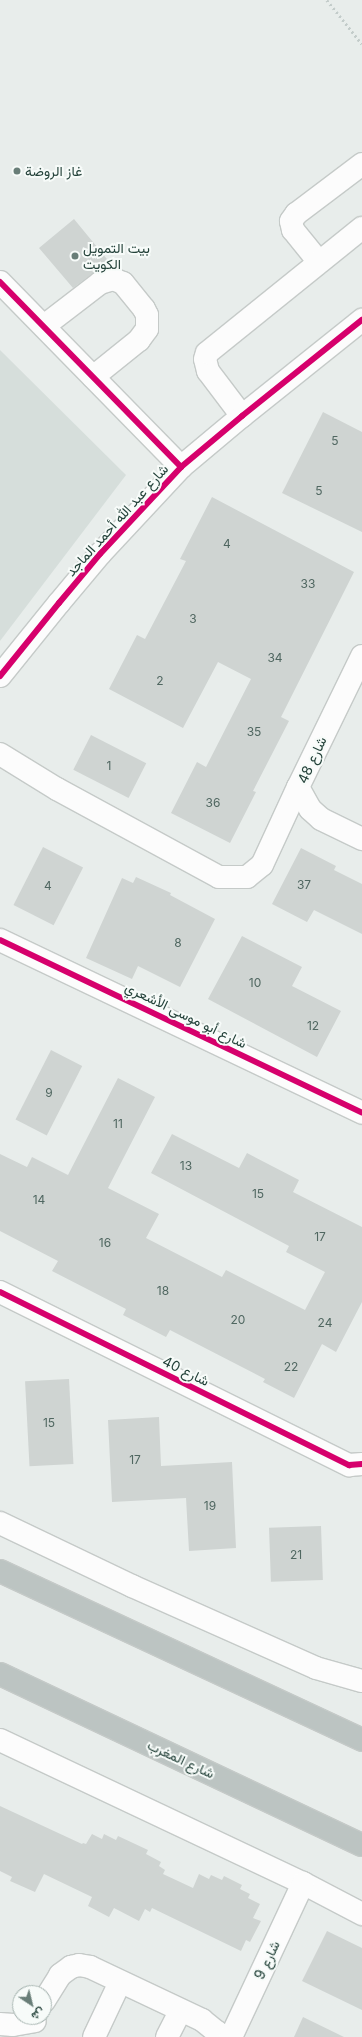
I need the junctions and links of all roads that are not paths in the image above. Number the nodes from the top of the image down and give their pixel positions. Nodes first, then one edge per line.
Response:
1 (362, 164) edge
2 (362, 228) edge
3 (319, 262) junction
4 (0, 282) edge
5 (362, 320) edge
6 (44, 326) junction
7 (94, 377) junction
8 (242, 416) junction
9 (181, 467) junction
10 (362, 656) edge
11 (0, 676) edge
12 (0, 754) edge
13 (298, 787) junction
14 (362, 839) edge
15 (0, 940) edge
16 (362, 1113) edge
17 (0, 1292) edge
18 (362, 1464) edge
19 (0, 1522) edge
20 (0, 1571) edge
21 (0, 1674) edge
22 (362, 1681) edge
23 (0, 1740) edge
24 (362, 1740) edge
25 (362, 1845) edge
26 (303, 1883) junction
27 (362, 1914) edge
28 (120, 1982) junction
29 (52, 1988) edge
30 (180, 2011) junction
31 (0, 2024) edge
32 (12, 2025) edge
33 (94, 2037) edge
34 (167, 2037) edge
35 (220, 2037) edge
36 (231, 2037) edge

1 - 3 street
2 - 3 street
3 - 8 street
4 - 6 street
5 - 8 street, شارع عبد الله أحمد الماجد
6 - 7 street
6 - 7 street
7 - 9 street
8 - 9 street, شارع عبد الله أحمد الماجد
9 - 11 street, شارع عبد الله أحمد الماجد
10 - 13 street, شارع 48
12 - 13 street
13 - 14 street, شارع 48
15 - 16 street, شارع أبو موسى الأشعري
17 - 18 street, شارع 40
19 - 22 street
20 - 24 highway
21 - 25 highway, شارع المغرب
23 - 26 street
26 - 27 street
26 - 36 street, شارع 9
28 - 29 street
28 - 30 street
28 - 33 street
30 - 34 street
30 - 35 street
31 - 32 street

